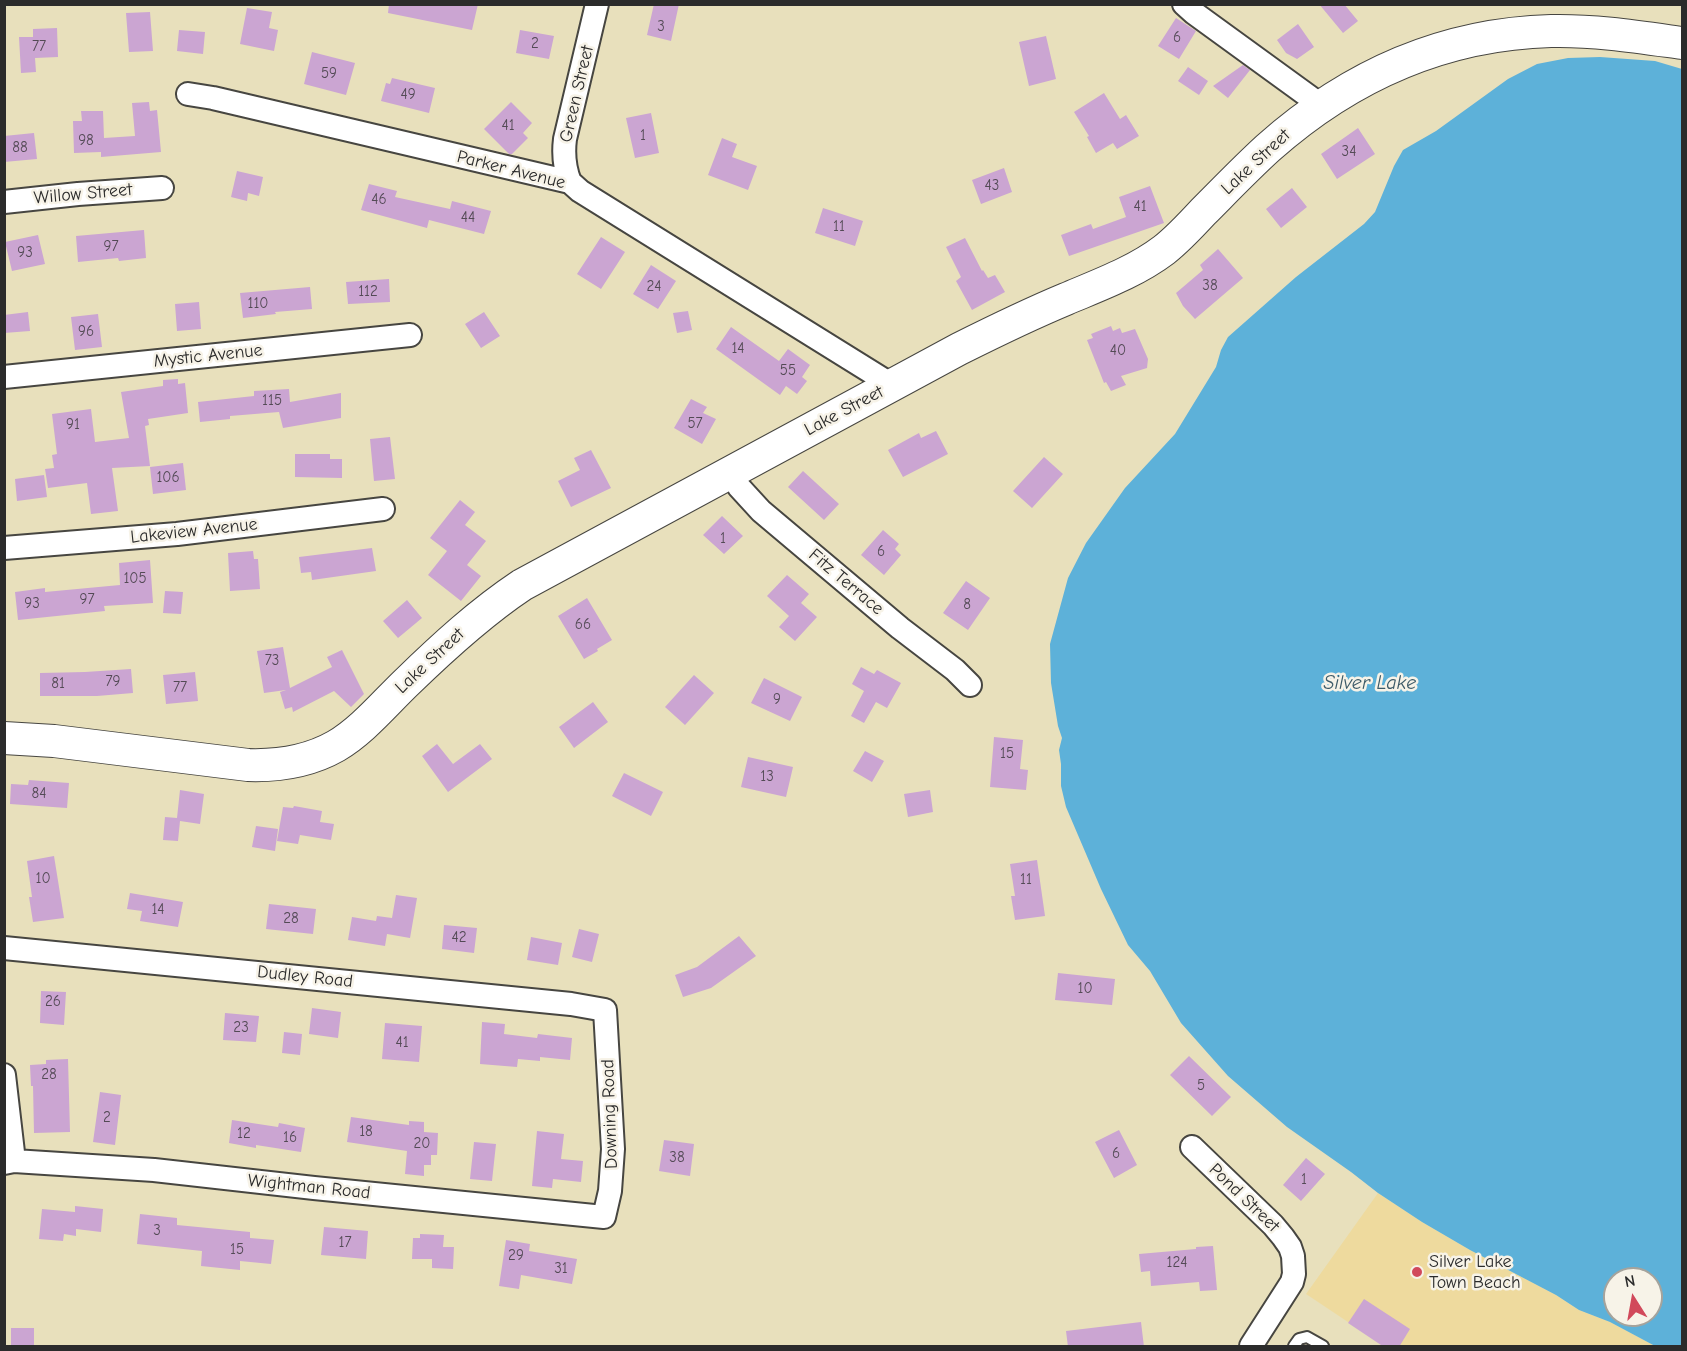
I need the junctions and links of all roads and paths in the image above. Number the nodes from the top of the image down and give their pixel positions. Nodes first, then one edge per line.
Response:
1 (597, 4) edge
2 (1184, 4) edge
3 (1683, 43) edge
4 (188, 94) dead end
5 (1322, 106) junction
6 (570, 182) junction
7 (162, 188) dead end
8 (4, 202) edge
9 (410, 335) dead end
10 (4, 377) edge
11 (892, 385) junction
12 (731, 472) junction
13 (383, 509) dead end
14 (4, 548) edge
15 (970, 685) dead end
16 (4, 738) edge
17 (4, 948) edge
18 (605, 1010) joint
19 (4, 1076) edge
20 (1192, 1147) dead end
21 (10, 1162) edge
22 (604, 1217) joint
23 (1251, 1347) edge
24 (1294, 1347) edge
25 (1323, 1347) edge

1 - 6 street, Green Street
2 - 5 street
3 - 5 street, Lake Street
4 - 6 street, Parker Avenue
5 - 11 street, Lake Street
6 - 11 street, Parker Avenue
7 - 8 street, Willow Street
9 - 10 street, Mystic Avenue
11 - 12 street, Lake Street
12 - 15 street, Fitz Terrace
12 - 16 street, Lake Street
13 - 14 street, Lakeview Avenue
17 - 18 street, Dudley Road
18 - 22 street, Downing Road
19 - 21 street
20 - 23 street, Pond Street
21 - 22 street, Wightman Road
24 - 25 lane

